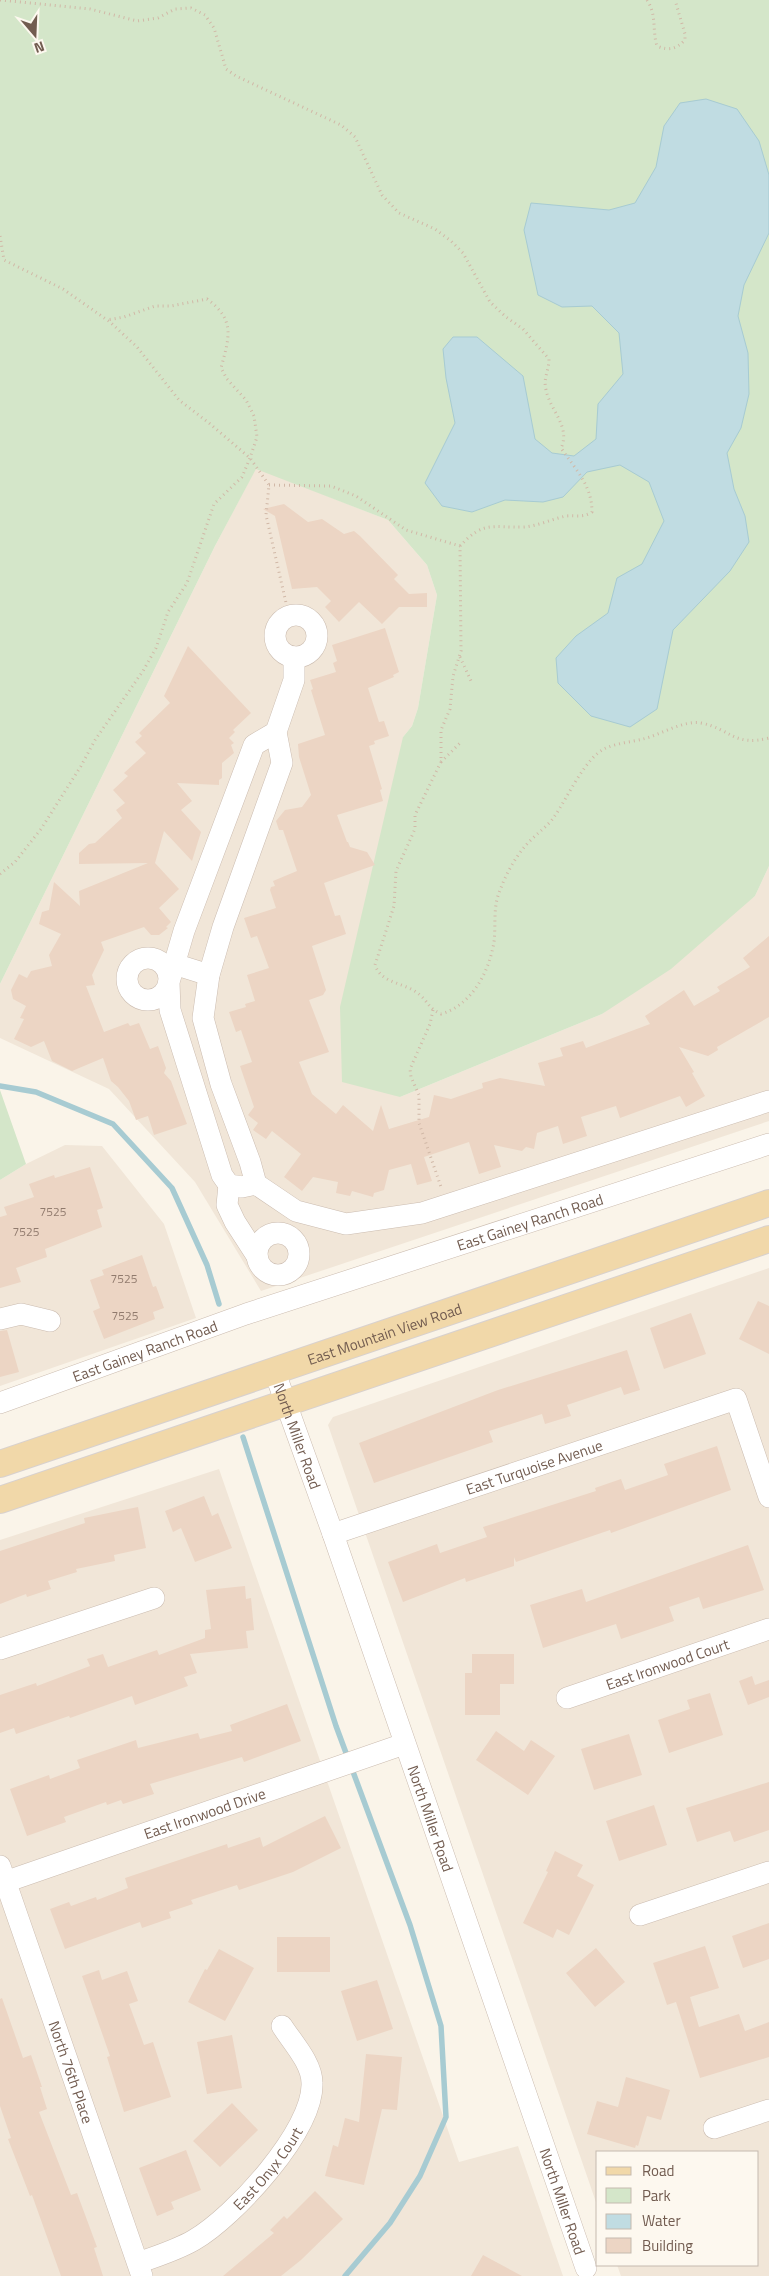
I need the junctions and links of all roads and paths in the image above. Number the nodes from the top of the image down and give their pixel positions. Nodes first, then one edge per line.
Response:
1 (0, 0) edge
2 (647, 0) edge
3 (675, 0) edge
4 (0, 236) edge
5 (2, 259) edge
6 (107, 320) junction
7 (250, 458) junction
8 (269, 485) junction
9 (460, 546) junction
10 (288, 616) junction
11 (294, 657) junction
12 (459, 657) junction
13 (472, 683) dead end
14 (276, 732) junction
15 (769, 738) edge
16 (462, 742) dead end
17 (441, 762) junction
18 (212, 858) junction
19 (243, 872) junction
20 (0, 874) edge
21 (171, 973) junction
22 (209, 975) junction
23 (432, 1010) junction
24 (223, 1089) junction
25 (198, 1099) junction
26 (769, 1101) edge
27 (769, 1144) edge
28 (256, 1184) junction
29 (229, 1185) junction
30 (769, 1203) edge
31 (447, 1205) junction
32 (296, 1211) junction
33 (285, 1234) junction
34 (769, 1239) edge
35 (257, 1256) junction
36 (282, 1275) junction
37 (290, 1300) junction
38 (0, 1319) edge
39 (50, 1321) dead end
40 (274, 1370) junction
41 (0, 1403) edge
42 (286, 1403) junction
43 (0, 1464) edge
44 (769, 1497) edge
45 (0, 1500) edge
46 (333, 1534) junction
47 (154, 1598) dead end
48 (769, 1629) edge
49 (0, 1649) edge
50 (567, 1698) dead end
51 (404, 1744) junction
52 (769, 1872) edge
53 (3, 1874) edge
54 (640, 1915) dead end
55 (282, 2026) dead end
56 (769, 2110) edge
57 (714, 2128) dead end
58 (586, 2268) dead end
59 (140, 2270) edge

1 - 9 path
2 - 3 path
4 - 5 path
5 - 6 path
6 - 7 path
6 - 7 path
7 - 8 path
7 - 20 path
8 - 9 path
8 - 10 path
9 - 12 path
10 - 11 street
10 - 11 street
11 - 14 street
12 - 13 path
12 - 17 path
14 - 18 street
14 - 19 street
15 - 23 path
16 - 17 path
17 - 23 path
18 - 19 street
18 - 21 street
19 - 22 street
21 - 22 street
21 - 25 street
22 - 24 street
23 - 31 path
24 - 25 street
24 - 28 street
25 - 29 street
26 - 31 street
27 - 37 street, East Gainey Ranch Road
28 - 29 street
28 - 32 street
29 - 35 street
30 - 40 main road, East Mountain View Road
31 - 32 street
32 - 33 street
33 - 35 street
33 - 36 street
34 - 42 main road
35 - 36 street
36 - 37 street
37 - 41 street, East Gainey Ranch Road
38 - 39 street
40 - 42 street, North Miller Road
40 - 43 main road, East Mountain View Road
42 - 45 main road
42 - 46 street, North Miller Road
44 - 46 street, East Turquoise Avenue
46 - 51 street, North Miller Road
47 - 49 street
48 - 50 street, East Ironwood Court
51 - 53 street, East Ironwood Drive
51 - 58 street, North Miller Road
52 - 54 street
53 - 59 street, North 76th Place
55 - 59 street, East Onyx Court
56 - 57 street

